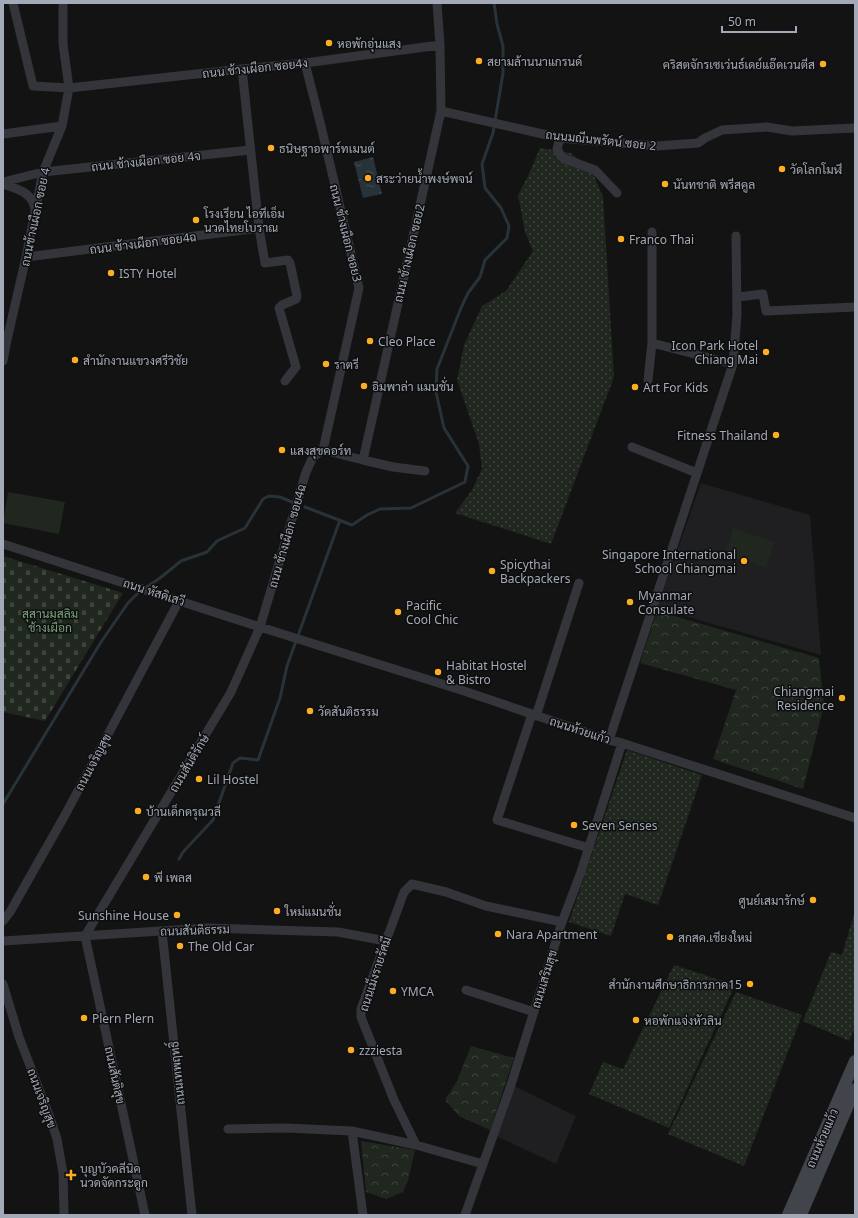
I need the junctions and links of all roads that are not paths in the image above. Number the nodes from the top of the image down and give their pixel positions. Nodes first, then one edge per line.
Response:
1 (13, 3) edge
2 (62, 3) edge
3 (437, 3) edge
4 (440, 45) junction
5 (305, 63) junction
6 (242, 69) junction
7 (70, 88) junction
8 (441, 111) junction
9 (62, 126) junction
10 (855, 128) edge
11 (3, 134) edge
12 (560, 138) junction
13 (250, 150) junction
14 (43, 172) junction
15 (3, 183) edge
16 (617, 193) dead end
17 (35, 213) junction
18 (259, 228) junction
19 (652, 232) dead end
20 (736, 236) dead end
21 (26, 257) junction
22 (737, 297) junction
23 (855, 307) edge
24 (652, 343) junction
25 (3, 361) edge
26 (733, 364) junction
27 (648, 380) dead end
28 (285, 381) dead end
29 (632, 447) dead end
30 (323, 450) junction
31 (363, 460) junction
32 (425, 471) dead end
33 (697, 473) junction
34 (3, 544) edge
35 (579, 583) dead end
36 (179, 600) junction
37 (260, 627) junction
38 (305, 641) joint
39 (534, 715) junction
40 (608, 740) junction
41 (622, 743) junction
42 (855, 818) edge
43 (589, 848) junction
44 (3, 921) edge
45 (562, 922) junction
46 (162, 931) junction
47 (85, 936) junction
48 (386, 941) junction
49 (3, 942) edge
50 (3, 984) edge
51 (466, 990) dead end
52 (534, 1012) junction
53 (855, 1061) edge
54 (855, 1089) edge
55 (228, 1129) dead end
56 (352, 1131) junction
57 (416, 1145) junction
58 (483, 1164) junction
59 (64, 1215) edge
60 (145, 1215) edge
61 (192, 1215) edge
62 (363, 1215) edge
63 (465, 1215) edge
64 (788, 1215) edge
65 (801, 1215) edge

1 - 7 street, ถนน ช้างเผือก ซอย4ง
2 - 7 street, ถนนช้างเผือก ซอย 4
3 - 4 street, ถนน ช้างเผือก ซอย2
4 - 5 street, ถนน ช้างเผือก ซอย4ง
4 - 8 street, ถนน ช้างเผือก ซอย2
5 - 6 street, ถนน ช้างเผือก ซอย4ง
5 - 30 street, ถนน ช้างเผือก ซอย3
6 - 7 street, ถนน ช้างเผือก ซอย4ง
6 - 13 street
7 - 9 street, ถนนช้างเผือก ซอย 4
8 - 12 street, ถนนมณีนพรัตน์ ซอย 2
8 - 31 street, ถนน ช้างเผือก ซอย2
9 - 11 street
9 - 14 street, ถนนช้างเผือก ซอย 4
10 - 12 street, ถนนมณีนพรัตน์ ซอย 2
12 - 16 street
13 - 14 street, ถนน ช้างเผือก ซอย 4จ
13 - 18 street
14 - 15 street, ถนน ช้างเผือก ซอย 4จ
14 - 17 street, ถนนช้างเผือก ซอย 4
15 - 17 street
17 - 21 street, ถนนช้างเผือก ซอย 4
18 - 21 street, ถนน ช้างเผือก ซอย4ฉ
18 - 28 street
19 - 24 street
20 - 22 street
21 - 25 street, ถนนช้างเผือก ซอย 4
22 - 23 street
22 - 26 street
24 - 26 street
24 - 27 street
26 - 33 street
29 - 33 street
30 - 31 street
30 - 37 street, ถนน ช้างเผือก ซอย4ฉ
31 - 32 street
33 - 40 street
34 - 36 street, ถนน หัสดิเสวี
35 - 39 street
36 - 37 street, ถนน หัสดิเสวี
36 - 44 street, ถนนเจริญสุข
37 - 38 street, ถนน หัสดิเสวี
37 - 47 street, ถนนสันติรักษ์
38 - 39 street, ถนนห้วยแก้ว
39 - 40 street, ถนนห้วยแก้ว
39 - 43 street
40 - 41 street, ถนนห้วยแก้ว
41 - 42 street, ถนนห้วยแก้ว
41 - 43 street, ถนนเสริมสุข
43 - 45 street, ถนนเสริมสุข
45 - 48 street, ถนนเม็งรายรัศมี
45 - 52 street, ถนนเสริมสุข
46 - 47 street, ถนนสันติธรรม
46 - 48 street, ถนนสันติธรรม
46 - 61 street, ถนนเทพฤทธิ์
47 - 49 street, ถนนสันติธรรม
47 - 60 street, ถนนสันติสุข
48 - 57 street, ถนนเม็งรายรัศมี
50 - 59 street, ถนนเจริญสุข
51 - 52 street
52 - 58 street, ถนนเสริมสุข
53 - 64 main road, ถนนห้วยแก้ว
54 - 65 main road, ถนนห้วยแก้ว
55 - 56 street
56 - 57 street
56 - 62 street
57 - 58 street
58 - 63 street, ถนนเสริมสุข

